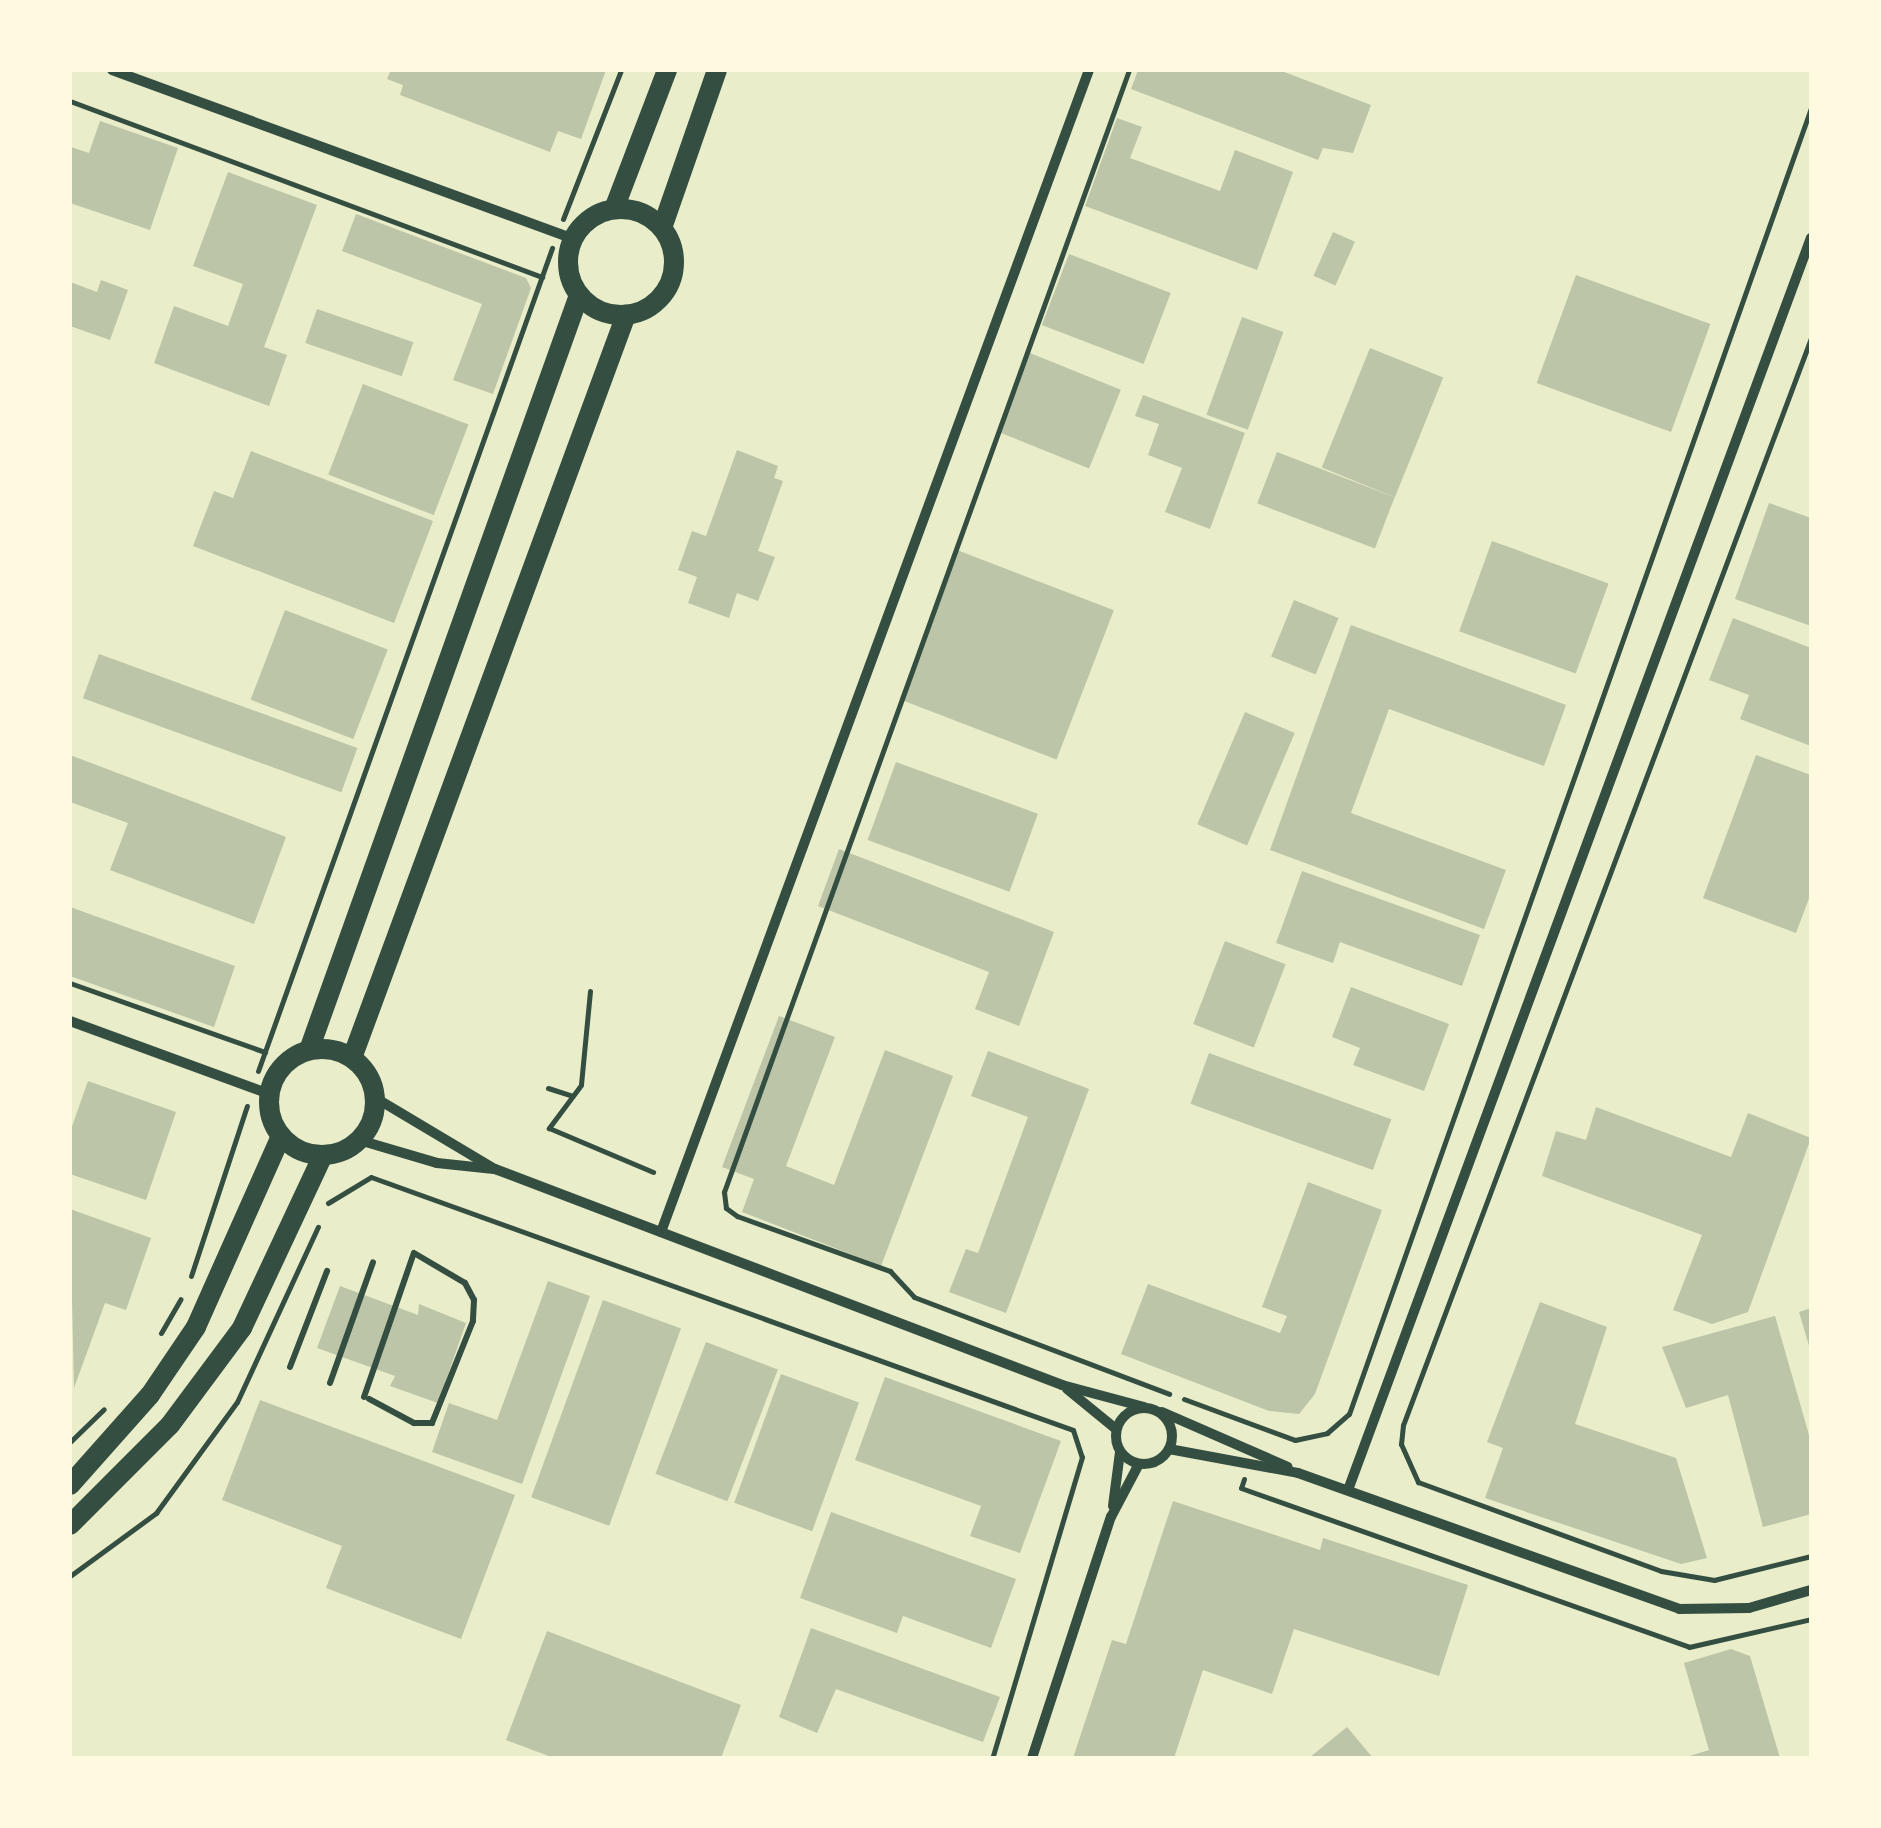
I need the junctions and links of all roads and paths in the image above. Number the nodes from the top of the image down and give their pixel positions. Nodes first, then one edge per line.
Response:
1 (112, 70) edge
2 (621, 70) edge
3 (667, 70) edge
4 (718, 70) edge
5 (1089, 70) edge
6 (1129, 70) edge
7 (70, 102) edge
8 (1811, 108) edge
9 (614, 209) junction
10 (662, 228) junction
11 (565, 236) junction
12 (1811, 238) edge
13 (542, 276) junction
14 (579, 295) junction
15 (626, 315) junction
16 (1811, 338) edge
17 (70, 982) edge
18 (590, 991) dead end
19 (70, 1021) edge
20 (309, 1050) junction
21 (265, 1052) junction
22 (352, 1058) junction
23 (548, 1088) dead end
24 (261, 1091) junction
25 (572, 1096) junction
26 (374, 1097) junction
27 (280, 1136) junction
28 (358, 1140) junction
29 (323, 1155) junction
30 (495, 1169) junction
31 (653, 1172) dead end
32 (660, 1232) junction
33 (372, 1262) dead end
34 (327, 1271) dead end
35 (160, 1336) dead end
36 (290, 1366) dead end
37 (330, 1383) dead end
38 (1062, 1385) junction
39 (366, 1398) joint
40 (108, 1405) dead end
41 (1144, 1407) junction
42 (1157, 1410) junction
43 (1116, 1429) junction
44 (1263, 1429) junction
45 (70, 1442) edge
46 (1256, 1448) junction
47 (1169, 1449) junction
48 (1120, 1452) junction
49 (1139, 1464) junction
50 (1250, 1464) junction
51 (1298, 1473) junction
52 (70, 1486) edge
53 (1348, 1490) junction
54 (1112, 1517) junction
55 (70, 1525) edge
56 (1811, 1556) edge
57 (70, 1576) edge
58 (1811, 1590) edge
59 (1811, 1619) edge
60 (992, 1758) edge
61 (1032, 1758) edge

1 - 11 street
2 - 11 path
3 - 9 main road
4 - 10 main road
5 - 32 street
6 - 44 path
7 - 13 path
8 - 44 path
9 - 10 main road
9 - 11 main road
10 - 15 main road
11 - 13 path
11 - 14 main road
12 - 53 street
13 - 21 path
14 - 15 main road
14 - 20 main road
15 - 22 main road
16 - 56 path
17 - 21 path
18 - 25 path
19 - 24 street
20 - 22 main road
20 - 24 main road
21 - 24 path
22 - 26 main road
23 - 25 path
24 - 27 main road
24 - 35 path
25 - 31 path
26 - 28 main road
26 - 30 street
27 - 29 main road
27 - 52 main road
28 - 29 main road
28 - 30 street
29 - 55 main road
30 - 32 street
32 - 38 street
33 - 37 lane
34 - 36 lane
38 - 41 street
38 - 43 street
39 - 39 lane
40 - 45 path
41 - 42 street
41 - 43 street
42 - 46 street
42 - 47 street
43 - 48 street
44 - 46 path
46 - 51 street
47 - 49 street
47 - 50 street
48 - 49 street
48 - 54 street
49 - 54 street
50 - 51 street
50 - 59 path
51 - 53 street
53 - 58 street
54 - 61 street
57 - 60 path

